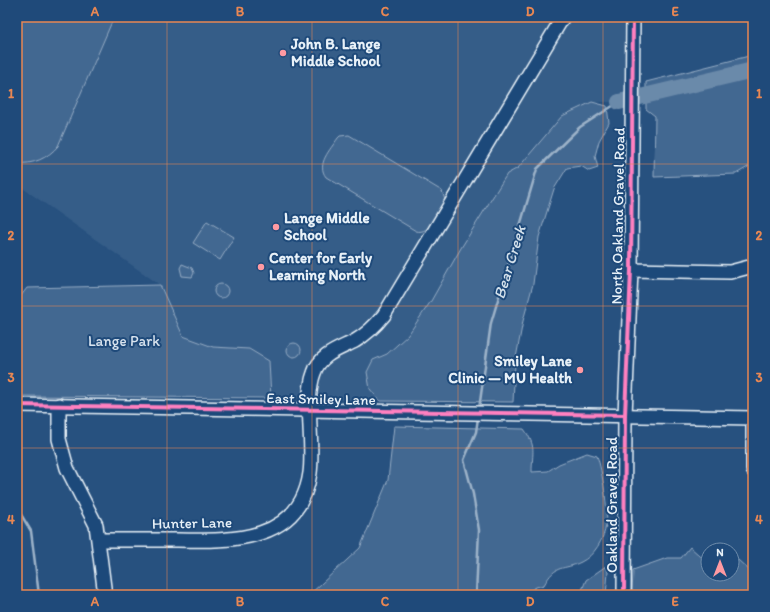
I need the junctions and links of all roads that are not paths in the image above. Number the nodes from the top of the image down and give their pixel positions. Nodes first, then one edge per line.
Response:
1 (563, 17) edge
2 (633, 17) edge
3 (753, 266) edge
4 (631, 270) junction
5 (17, 405) edge
6 (59, 405) junction
7 (310, 411) junction
8 (625, 415) junction
9 (753, 418) edge
10 (753, 425) edge
11 (753, 470) edge
12 (99, 540) junction
13 (105, 595) edge
14 (624, 595) edge

1 - 7 street, Hunter Lane
2 - 4 street, North Oakland Gravel Road
3 - 4 street
4 - 8 street, North Oakland Gravel Road
5 - 6 street, East Smiley Lane
6 - 7 street, East Smiley Lane
6 - 12 street
7 - 8 street, East Smiley Lane
7 - 12 street, Hunter Lane
8 - 9 street, East Smiley Lane
8 - 14 street, Oakland Gravel Road
10 - 11 street
12 - 13 street

